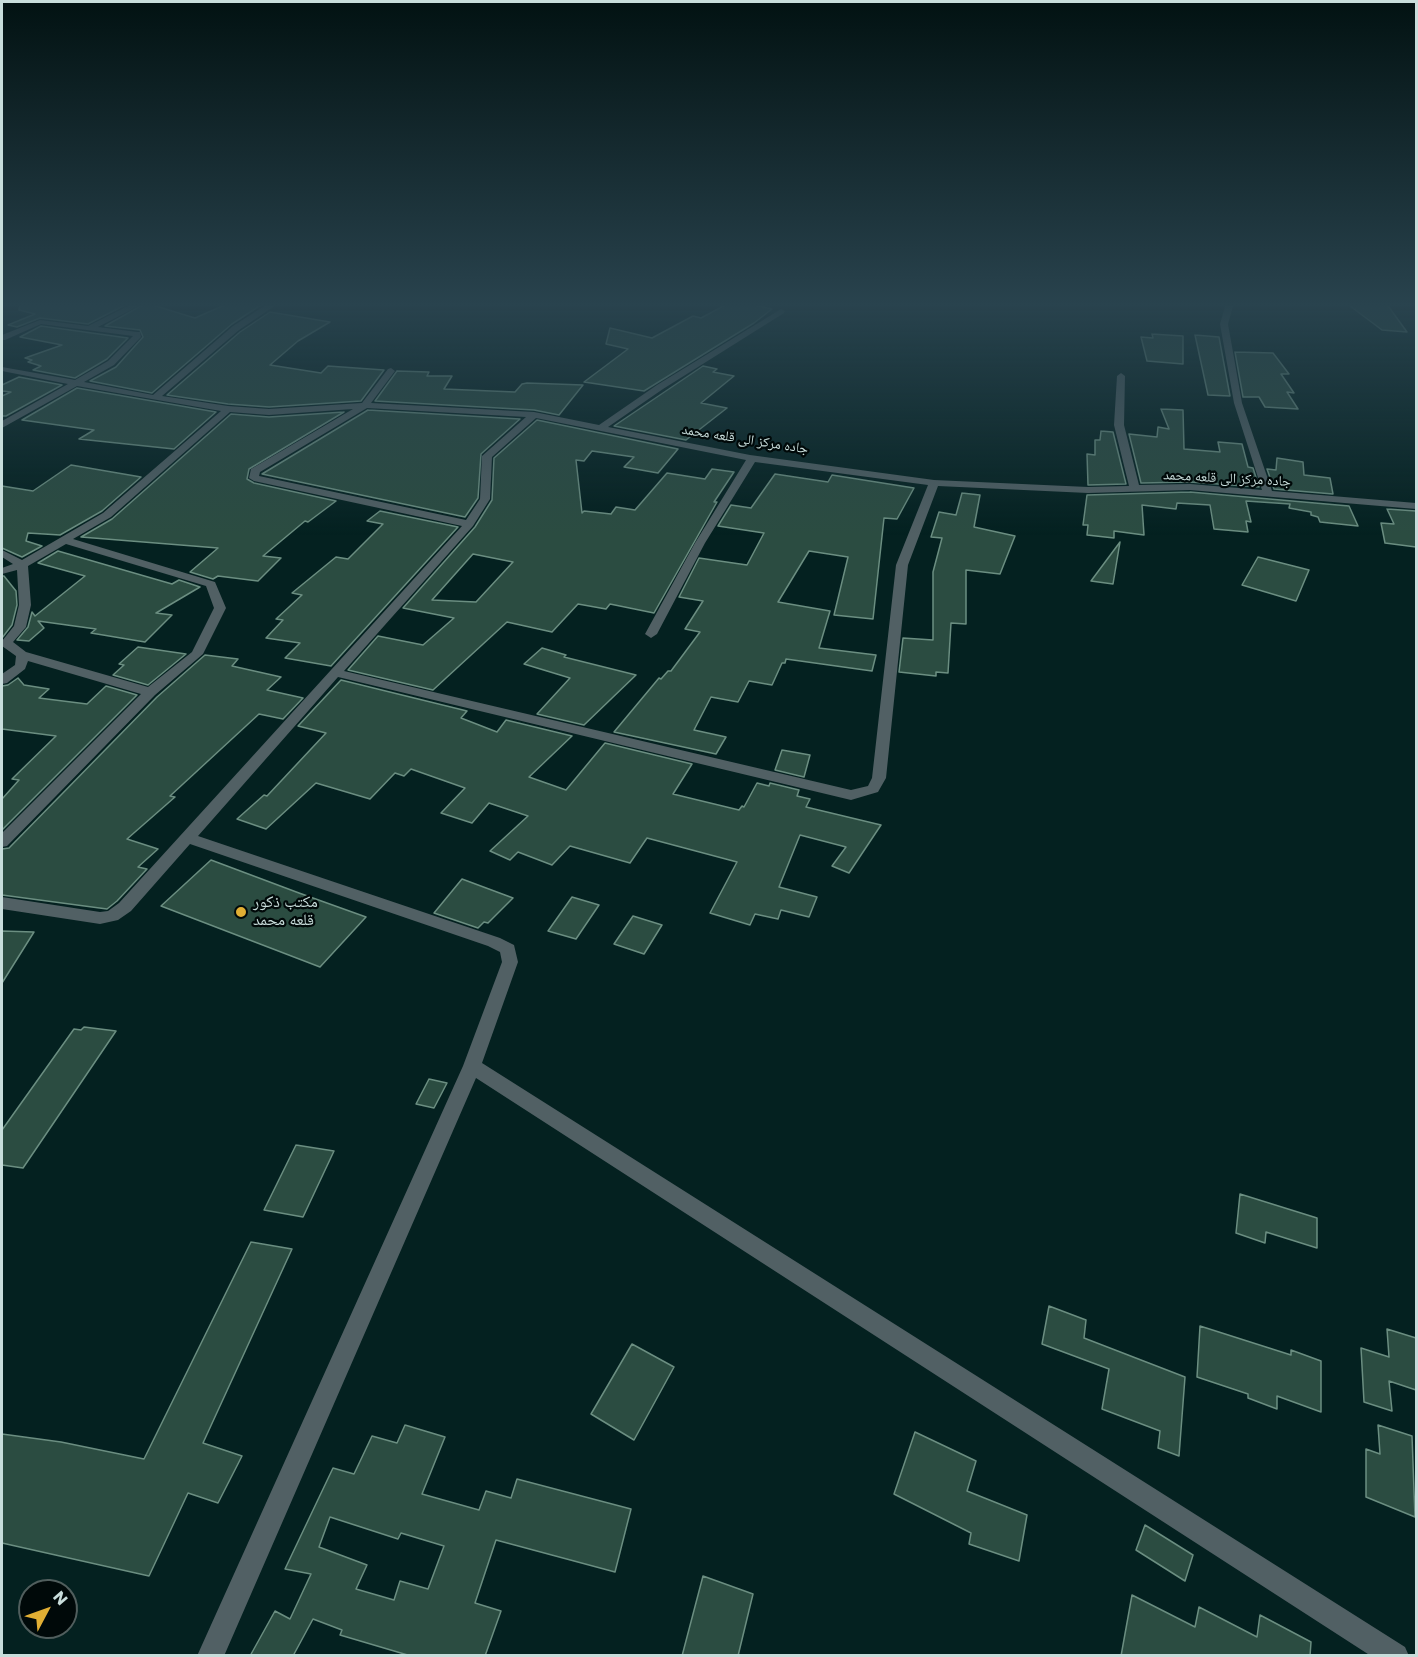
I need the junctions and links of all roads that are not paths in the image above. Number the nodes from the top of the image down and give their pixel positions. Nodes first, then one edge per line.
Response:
1 (67, 380) edge
2 (80, 380) edge
3 (176, 380) edge
4 (383, 380) edge
5 (671, 380) edge
6 (1121, 380) edge
7 (1235, 380) edge
8 (77, 382) junction
9 (155, 399) junction
10 (365, 405) junction
11 (228, 410) junction
12 (534, 416) junction
13 (2, 425) edge
14 (601, 428) junction
15 (753, 457) junction
16 (934, 483) junction
17 (1135, 489) junction
18 (1268, 494) junction
19 (1416, 506) edge
20 (469, 524) junction
21 (64, 540) junction
22 (2, 553) edge
23 (22, 565) junction
24 (2, 572) edge
25 (651, 634) dead end
26 (22, 655) junction
27 (336, 673) junction
28 (2, 680) edge
29 (150, 692) junction
30 (186, 837) junction
31 (2, 842) edge
32 (2, 903) edge
33 (472, 1066) junction
34 (210, 1656) edge
35 (1396, 1656) edge

1 - 8 street, جاده مرکز الی قلعه محمد
2 - 8 street
3 - 9 street
4 - 10 street
5 - 14 street
6 - 17 street
7 - 18 street
8 - 9 street, جاده مرکز الی قلعه محمد
8 - 13 street
9 - 11 street, جاده مرکز الی قلعه محمد
10 - 11 street, جاده مرکز الی قلعه محمد
10 - 12 street, جاده مرکز الی قلعه محمد
10 - 20 street
11 - 21 street
12 - 14 street, جاده مرکز الی قلعه محمد
12 - 20 street
14 - 15 street, جاده مرکز الی قلعه محمد
15 - 16 street, جاده مرکز الی قلعه محمد
15 - 25 street
16 - 17 street, جاده مرکز الی قلعه محمد
16 - 27 street
17 - 18 street, جاده مرکز الی قلعه محمد
18 - 19 street, جاده مرکز الی قلعه محمد
20 - 27 street
21 - 23 street
21 - 29 street
22 - 23 street
23 - 24 street
23 - 26 street
26 - 28 street
26 - 29 street
27 - 30 street
29 - 31 street
30 - 32 street
30 - 33 street
33 - 34 street
33 - 35 street

